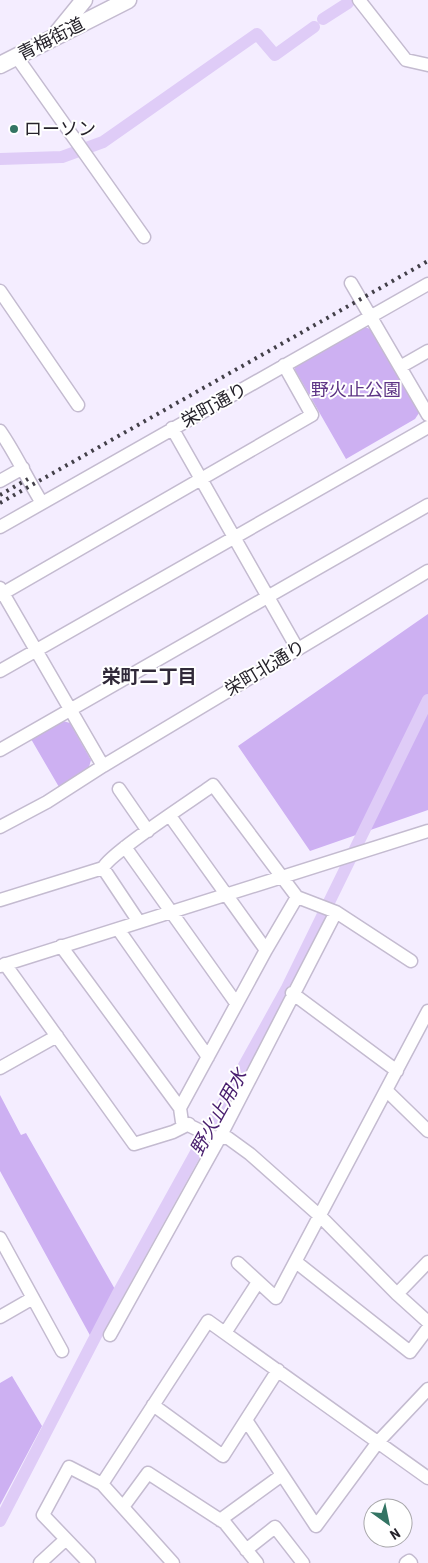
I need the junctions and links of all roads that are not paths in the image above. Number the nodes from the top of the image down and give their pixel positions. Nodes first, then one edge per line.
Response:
1 (84, 0) edge
2 (128, 0) edge
3 (358, 0) edge
4 (55, 36) junction
5 (428, 54) edge
6 (16, 56) junction
7 (422, 64) edge
8 (0, 65) edge
9 (144, 237) dead end
10 (351, 283) dead end
11 (428, 284) edge
12 (0, 291) edge
13 (371, 316) junction
14 (428, 351) edge
15 (284, 365) junction
16 (400, 366) junction
17 (78, 405) dead end
18 (428, 415) edge
19 (428, 426) edge
20 (172, 428) junction
21 (0, 431) edge
22 (23, 468) junction
23 (202, 480) junction
24 (0, 481) edge
25 (42, 503) junction
26 (428, 505) edge
27 (0, 526) edge
28 (234, 537) junction
29 (428, 571) edge
30 (1, 592) edge
31 (267, 596) junction
32 (297, 648) junction
33 (35, 650) junction
34 (0, 671) edge
35 (70, 710) junction
36 (0, 750) edge
37 (102, 766) junction
38 (119, 789) dead end
39 (170, 816) junction
40 (0, 827) edge
41 (148, 831) junction
42 (428, 831) edge
43 (125, 847) junction
44 (103, 868) junction
45 (284, 876) junction
46 (228, 894) junction
47 (298, 897) junction
48 (0, 900) edge
49 (330, 910) junction
50 (173, 912) junction
51 (139, 922) junction
52 (118, 929) junction
53 (61, 946) junction
54 (266, 950) junction
55 (411, 961) dead end
56 (3, 965) edge
57 (292, 993) junction
58 (236, 1003) junction
59 (428, 1011) edge
60 (57, 1036) junction
61 (208, 1056) junction
62 (0, 1068) edge
63 (397, 1071) junction
64 (387, 1091) junction
65 (180, 1108) junction
66 (189, 1124) junction
67 (428, 1131) edge
68 (211, 1135) junction
69 (321, 1217) junction
70 (1, 1243) edge
71 (296, 1262) junction
72 (428, 1262) edge
73 (238, 1263) dead end
74 (258, 1282) junction
75 (397, 1294) junction
76 (33, 1298) junction
77 (0, 1317) edge
78 (428, 1322) edge
79 (428, 1328) edge
80 (225, 1332) junction
81 (110, 1335) dead end
82 (62, 1351) dead end
83 (278, 1370) junction
84 (428, 1389) edge
85 (153, 1405) junction
86 (246, 1420) junction
87 (378, 1442) junction
88 (282, 1475) junction
89 (428, 1478) edge
90 (102, 1484) junction
91 (123, 1507) junction
92 (220, 1520) junction
93 (65, 1540) junction
94 (246, 1550) junction
95 (40, 1563) edge
96 (90, 1563) edge
97 (173, 1563) edge
98 (257, 1563) edge
99 (303, 1563) edge
100 (406, 1563) edge
101 (411, 1563) edge

1 - 4 main road
2 - 4 main road, 青梅街道
3 - 7 street
4 - 6 main road, 青梅街道
5 - 7 street
6 - 8 main road, 青梅街道
6 - 9 street
10 - 13 street
11 - 13 street, 栄町通り
12 - 17 street
13 - 15 street, 栄町通り
13 - 16 street
14 - 16 street
15 - 20 street, 栄町通り
15 - 23 street
16 - 18 street
19 - 28 street
20 - 23 street
20 - 25 street, 栄町通り
21 - 22 street
22 - 24 street
22 - 25 street
23 - 28 street
23 - 30 street
25 - 27 street, 栄町通り
26 - 31 street
28 - 31 street
28 - 33 street
29 - 32 street, 栄町北通り
30 - 33 street
31 - 32 street
31 - 35 street
32 - 37 street, 栄町北通り
33 - 34 street
33 - 35 street
35 - 36 street
35 - 37 street
37 - 40 street, 栄町北通り
38 - 41 street
39 - 41 street
39 - 45 street
39 - 46 street
41 - 43 street
42 - 45 street
43 - 44 street
43 - 50 street
44 - 48 street
44 - 51 street
45 - 46 street
45 - 47 street
46 - 50 street
46 - 54 street
47 - 49 street
47 - 54 street
49 - 55 street
49 - 57 street
50 - 51 street
50 - 58 street
51 - 52 street
52 - 53 street
52 - 61 street
53 - 56 street
53 - 65 street
54 - 58 street
56 - 60 street
57 - 63 street
57 - 68 street
58 - 61 street
59 - 63 street
60 - 62 street
60 - 66 street
61 - 65 street
63 - 64 street
64 - 67 street
64 - 69 street
65 - 66 street
66 - 68 street
68 - 69 street
68 - 81 street
69 - 71 street
69 - 75 street
70 - 76 street
71 - 74 street
71 - 79 street
72 - 75 street
73 - 74 street
74 - 80 street
75 - 78 street
76 - 77 street
76 - 82 street
80 - 83 street
80 - 85 street
83 - 86 street
83 - 87 street
84 - 87 street
85 - 86 street
85 - 90 street
86 - 88 street
87 - 88 street
87 - 89 street
88 - 92 street
90 - 91 street
90 - 93 street
91 - 92 street
91 - 97 street
92 - 94 street
93 - 95 street
93 - 96 street
94 - 98 street
94 - 99 street
100 - 101 street

